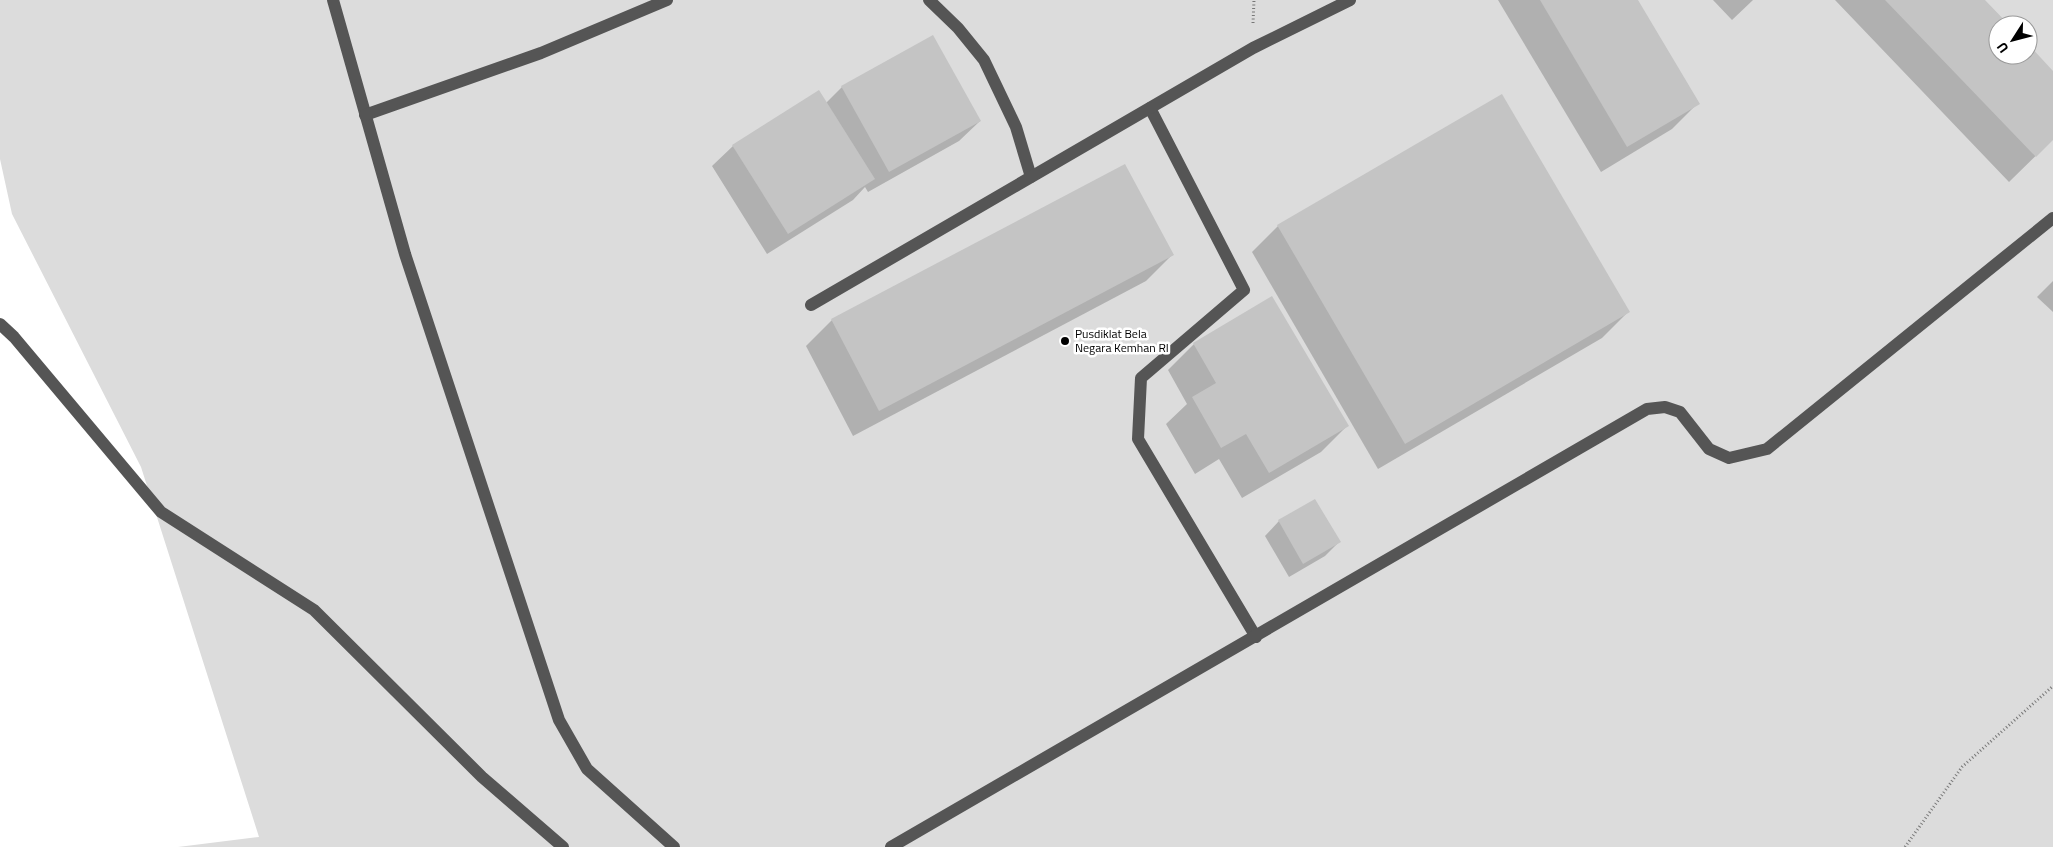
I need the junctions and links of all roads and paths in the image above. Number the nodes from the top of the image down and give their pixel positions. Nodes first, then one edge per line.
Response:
1 (333, 0) edge
2 (667, 0) edge
3 (929, 0) edge
4 (1350, 0) edge
5 (1150, 108) junction
6 (365, 115) junction
7 (1031, 177) junction
8 (2053, 218) edge
9 (811, 305) dead end
10 (0, 324) edge
11 (1256, 637) junction
12 (2053, 686) edge
13 (563, 847) edge
14 (674, 847) edge
15 (891, 847) edge
16 (1905, 847) edge

1 - 6 street
2 - 6 street
3 - 7 street
4 - 5 street
5 - 7 street
5 - 11 street
6 - 14 street
7 - 9 street
8 - 11 street
10 - 13 street
11 - 15 street
12 - 16 path

